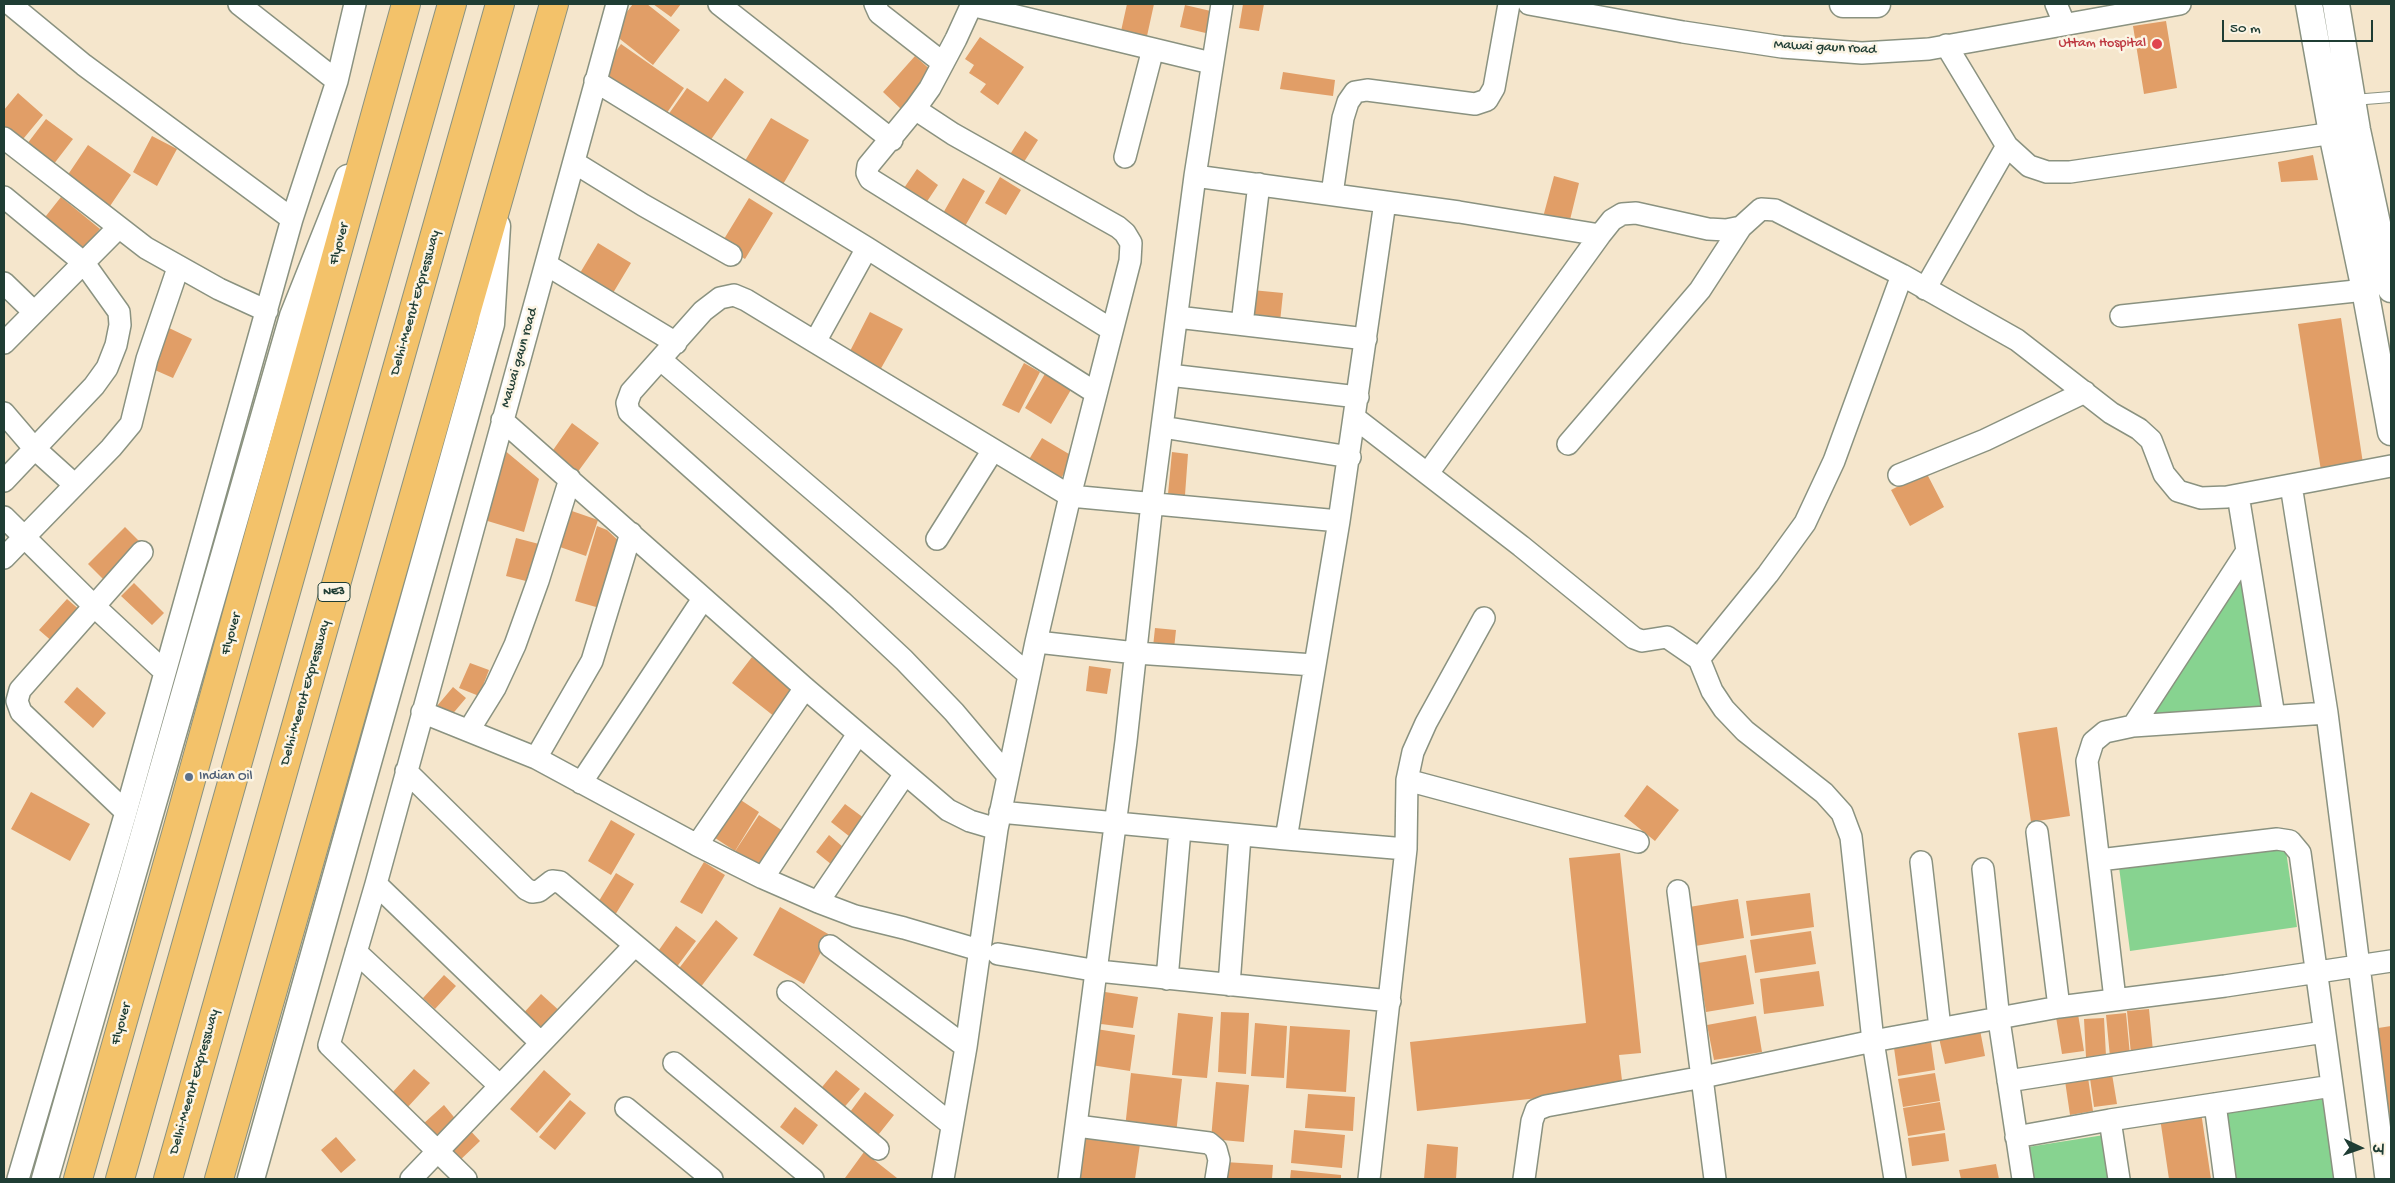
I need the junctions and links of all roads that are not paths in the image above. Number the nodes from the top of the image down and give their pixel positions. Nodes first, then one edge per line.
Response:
1 (10, 4) edge
2 (239, 4) edge
3 (406, 4) edge
4 (452, 4) edge
5 (500, 4) edge
6 (554, 4) edge
7 (617, 4) edge
8 (719, 4) edge
9 (875, 4) edge
10 (972, 4) edge
11 (1222, 4) edge
12 (1509, 4) edge
13 (1529, 4) edge
14 (1843, 4) edge
15 (1877, 4) edge
16 (2180, 4) edge
17 (2309, 4) edge
18 (2336, 4) edge
19 (352, 5) edge
20 (2060, 14) edge
21 (1946, 45) junction
22 (1153, 49) junction
23 (943, 63) junction
24 (1212, 63) junction
25 (337, 81) junction
26 (595, 81) junction
27 (383, 89) junction
28 (2391, 97) edge
29 (2352, 100) junction
30 (915, 109) junction
31 (2344, 131) junction
32 (4, 138) edge
33 (892, 140) junction
34 (2007, 146) junction
35 (1125, 157) dead end
36 (575, 162) junction
37 (1195, 176) junction
38 (1259, 184) junction
39 (1332, 194) junction
40 (4, 197) edge
41 (1385, 202) junction
42 (498, 203) junction
43 (292, 219) junction
44 (1741, 227) junction
45 (118, 228) junction
46 (1600, 235) junction
47 (867, 248) junction
48 (731, 255) dead end
49 (84, 263) junction
50 (547, 264) junction
51 (178, 268) junction
52 (1902, 275) junction
53 (4, 283) edge
54 (1925, 289) junction
55 (2391, 289) edge
56 (2366, 290) junction
57 (34, 312) junction
58 (268, 312) junction
59 (2122, 316) dead end
60 (1177, 317) junction
61 (1242, 324) junction
62 (1112, 330) junction
63 (1366, 339) junction
64 (815, 342) junction
65 (4, 343) edge
66 (676, 343) junction
67 (661, 360) junction
68 (1169, 375) junction
69 (2085, 392) junction
70 (1096, 393) junction
71 (1357, 407) junction
72 (4, 413) edge
73 (502, 420) junction
74 (1162, 427) junction
75 (2391, 432) edge
76 (1568, 444) dead end
77 (34, 448) junction
78 (993, 450) junction
79 (1350, 457) junction
80 (2391, 466) edge
81 (1428, 473) junction
82 (1899, 476) dead end
83 (570, 479) junction
84 (4, 481) edge
85 (75, 485) junction
86 (2291, 485) junction
87 (2238, 495) junction
88 (1070, 496) junction
89 (1152, 503) junction
90 (4, 517) edge
91 (1339, 521) junction
92 (631, 533) junction
93 (24, 537) junction
94 (937, 539) dead end
95 (2247, 550) junction
96 (142, 552) dead end
97 (4, 558) edge
98 (703, 599) junction
99 (94, 606) junction
100 (1484, 618) dead end
101 (1046, 643) dead end
102 (1136, 653) junction
103 (1699, 659) junction
104 (1314, 666) junction
105 (165, 672) junction
106 (1029, 675) junction
107 (805, 688) junction
108 (422, 712) junction
109 (2327, 713) junction
110 (2274, 716) junction
111 (2133, 726) junction
112 (469, 730) junction
113 (858, 734) junction
114 (536, 758) junction
115 (406, 771) junction
116 (905, 774) junction
117 (1008, 776) junction
118 (1408, 780) junction
119 (580, 783) junction
120 (126, 812) junction
121 (999, 820) junction
122 (1116, 824) junction
123 (1180, 830) junction
124 (2037, 832) dead end
125 (1240, 836) junction
126 (1286, 840) junction
127 (1638, 842) dead end
128 (697, 845) junction
129 (1406, 849) junction
130 (2099, 860) junction
131 (1921, 862) dead end
132 (1983, 869) dead end
133 (763, 878) junction
134 (376, 884) junction
135 (1678, 891) dead end
136 (818, 902) junction
137 (635, 945) junction
138 (830, 946) dead end
139 (356, 952) junction
140 (988, 952) junction
141 (2391, 961) edge
142 (2360, 966) junction
143 (1098, 970) junction
144 (2316, 973) junction
145 (1167, 979) junction
146 (1229, 985) junction
147 (788, 992) dead end
148 (2115, 998) junction
149 (1390, 1001) junction
150 (2059, 1007) junction
151 (1999, 1020) junction
152 (1940, 1028) junction
153 (2324, 1032) junction
154 (1873, 1041) junction
155 (541, 1043) junction
156 (966, 1047) junction
157 (674, 1063) dead end
158 (1703, 1077) junction
159 (2008, 1081) junction
160 (500, 1086) junction
161 (2332, 1086) junction
162 (2215, 1104) junction
163 (626, 1108) dead end
164 (2110, 1120) junction
165 (952, 1125) junction
166 (1077, 1126) junction
167 (2016, 1137) junction
168 (878, 1149) dead end
169 (438, 1151) junction
170 (18, 1179) edge
171 (46, 1179) edge
172 (78, 1179) edge
173 (120, 1179) edge
174 (168, 1179) edge
175 (219, 1179) edge
176 (251, 1179) edge
177 (411, 1179) edge
178 (466, 1179) edge
179 (712, 1179) edge
180 (813, 1179) edge
181 (943, 1179) edge
182 (1069, 1179) edge
183 (1216, 1179) edge
184 (1369, 1179) edge
185 (1524, 1179) edge
186 (1715, 1179) edge
187 (1895, 1179) edge
188 (2023, 1179) edge
189 (2119, 1179) edge
190 (2226, 1179) edge
191 (2345, 1179) edge
192 (2386, 1179) edge

1 - 43 street
2 - 25 street
3 - 27 highway, Flyover
4 - 173 highway
5 - 174 highway, Delhi-Meerut Expressway / NE3
6 - 42 highway
7 - 26 street, Mawai gaun road
8 - 33 street
9 - 23 street
10 - 22 street
10 - 23 street
11 - 24 street
12 - 39 street
13 - 21 street, Mawai gaun road
14 - 15 street
16 - 20 street, Mawai gaun road
17 - 31 street
18 - 29 street
19 - 25 street
20 - 21 street, Mawai gaun road
21 - 34 street
22 - 24 street
22 - 35 street
23 - 30 street
24 - 37 street
25 - 43 street
26 - 36 street, Mawai gaun road
26 - 47 street
27 - 171 street
27 - 172 highway, Flyover
28 - 29 lane
29 - 31 street
30 - 33 street
30 - 62 street
31 - 34 street
31 - 55 street
31 - 56 street
32 - 45 street
33 - 62 street
34 - 54 street
36 - 48 street
36 - 50 street, Mawai gaun road
37 - 38 street
37 - 60 street
38 - 39 street
38 - 61 street
39 - 41 street
40 - 49 street
41 - 46 street
41 - 63 street
42 - 175 highway
42 - 176 street
43 - 58 street
44 - 46 street
44 - 52 street
44 - 76 street
45 - 49 street
45 - 51 street
46 - 81 street
47 - 64 street
47 - 70 street
49 - 57 street
49 - 77 street
50 - 66 street
50 - 73 street, Mawai gaun road
51 - 58 street
51 - 85 street
52 - 54 street
52 - 103 street
53 - 57 street
54 - 69 street
56 - 59 street
56 - 75 street
57 - 65 street
58 - 105 street
60 - 61 street
60 - 68 street
61 - 63 street
62 - 70 street
63 - 71 street
64 - 66 street
64 - 78 street
66 - 67 street
67 - 106 street
67 - 117 street
68 - 71 street
68 - 74 street
69 - 82 street
69 - 87 street
70 - 88 street
71 - 79 street
71 - 81 street
72 - 77 street
73 - 83 street
73 - 108 street, Mawai gaun road
74 - 79 street
74 - 89 street
77 - 84 street
77 - 85 street
78 - 88 street
78 - 94 street
79 - 91 street
80 - 86 street
81 - 103 street
83 - 92 street
83 - 112 street
85 - 93 street
86 - 87 street
86 - 109 street
87 - 95 street
88 - 89 street
88 - 106 street
89 - 91 street
89 - 102 street
90 - 93 street
91 - 104 street
92 - 98 street
92 - 114 street
93 - 97 street
93 - 99 street
95 - 110 street
95 - 111 street
96 - 99 street
98 - 107 street
98 - 119 street
99 - 105 street
99 - 120 street
100 - 118 street
101 - 102 street
102 - 104 street
102 - 122 street
103 - 154 street
104 - 126 street
105 - 120 street
106 - 117 street
107 - 113 street
107 - 128 street
108 - 112 street
108 - 115 street, Mawai gaun road
109 - 110 street
109 - 142 street
110 - 111 street
111 - 130 street
112 - 114 street
113 - 116 street
113 - 133 street
114 - 119 street
115 - 134 street, Mawai gaun road
115 - 137 street
116 - 121 street
116 - 136 street
117 - 121 street
118 - 127 street
118 - 129 street
119 - 128 street
120 - 170 street
121 - 122 street
121 - 140 street
122 - 123 street
122 - 143 street
123 - 125 street
123 - 145 street
124 - 150 street
125 - 126 street
125 - 146 street
126 - 129 street
128 - 133 street
129 - 149 street
130 - 144 street
130 - 148 street
131 - 152 street
132 - 151 street
133 - 136 street
134 - 139 street, Mawai gaun road
134 - 155 street
135 - 158 street
136 - 140 street
137 - 155 street
137 - 168 street
138 - 156 street
139 - 160 street
139 - 169 street, Mawai gaun road
140 - 143 street
140 - 156 street
141 - 142 street
142 - 144 street
142 - 192 street
143 - 145 street
143 - 166 street
144 - 148 street
144 - 153 street
145 - 146 street
146 - 149 street
147 - 165 street
148 - 150 street
149 - 184 street
150 - 151 street
151 - 152 street
151 - 159 street
152 - 154 street
153 - 159 street
153 - 161 street
154 - 158 street
154 - 187 street
155 - 160 street
156 - 165 street
157 - 180 street
158 - 185 street
158 - 186 street
159 - 167 street
160 - 169 street
161 - 162 street
161 - 191 street
162 - 164 street
162 - 190 street
163 - 179 street
164 - 167 street
164 - 189 street
165 - 181 street
166 - 182 street
166 - 183 street
167 - 188 street
169 - 177 street
169 - 178 street

